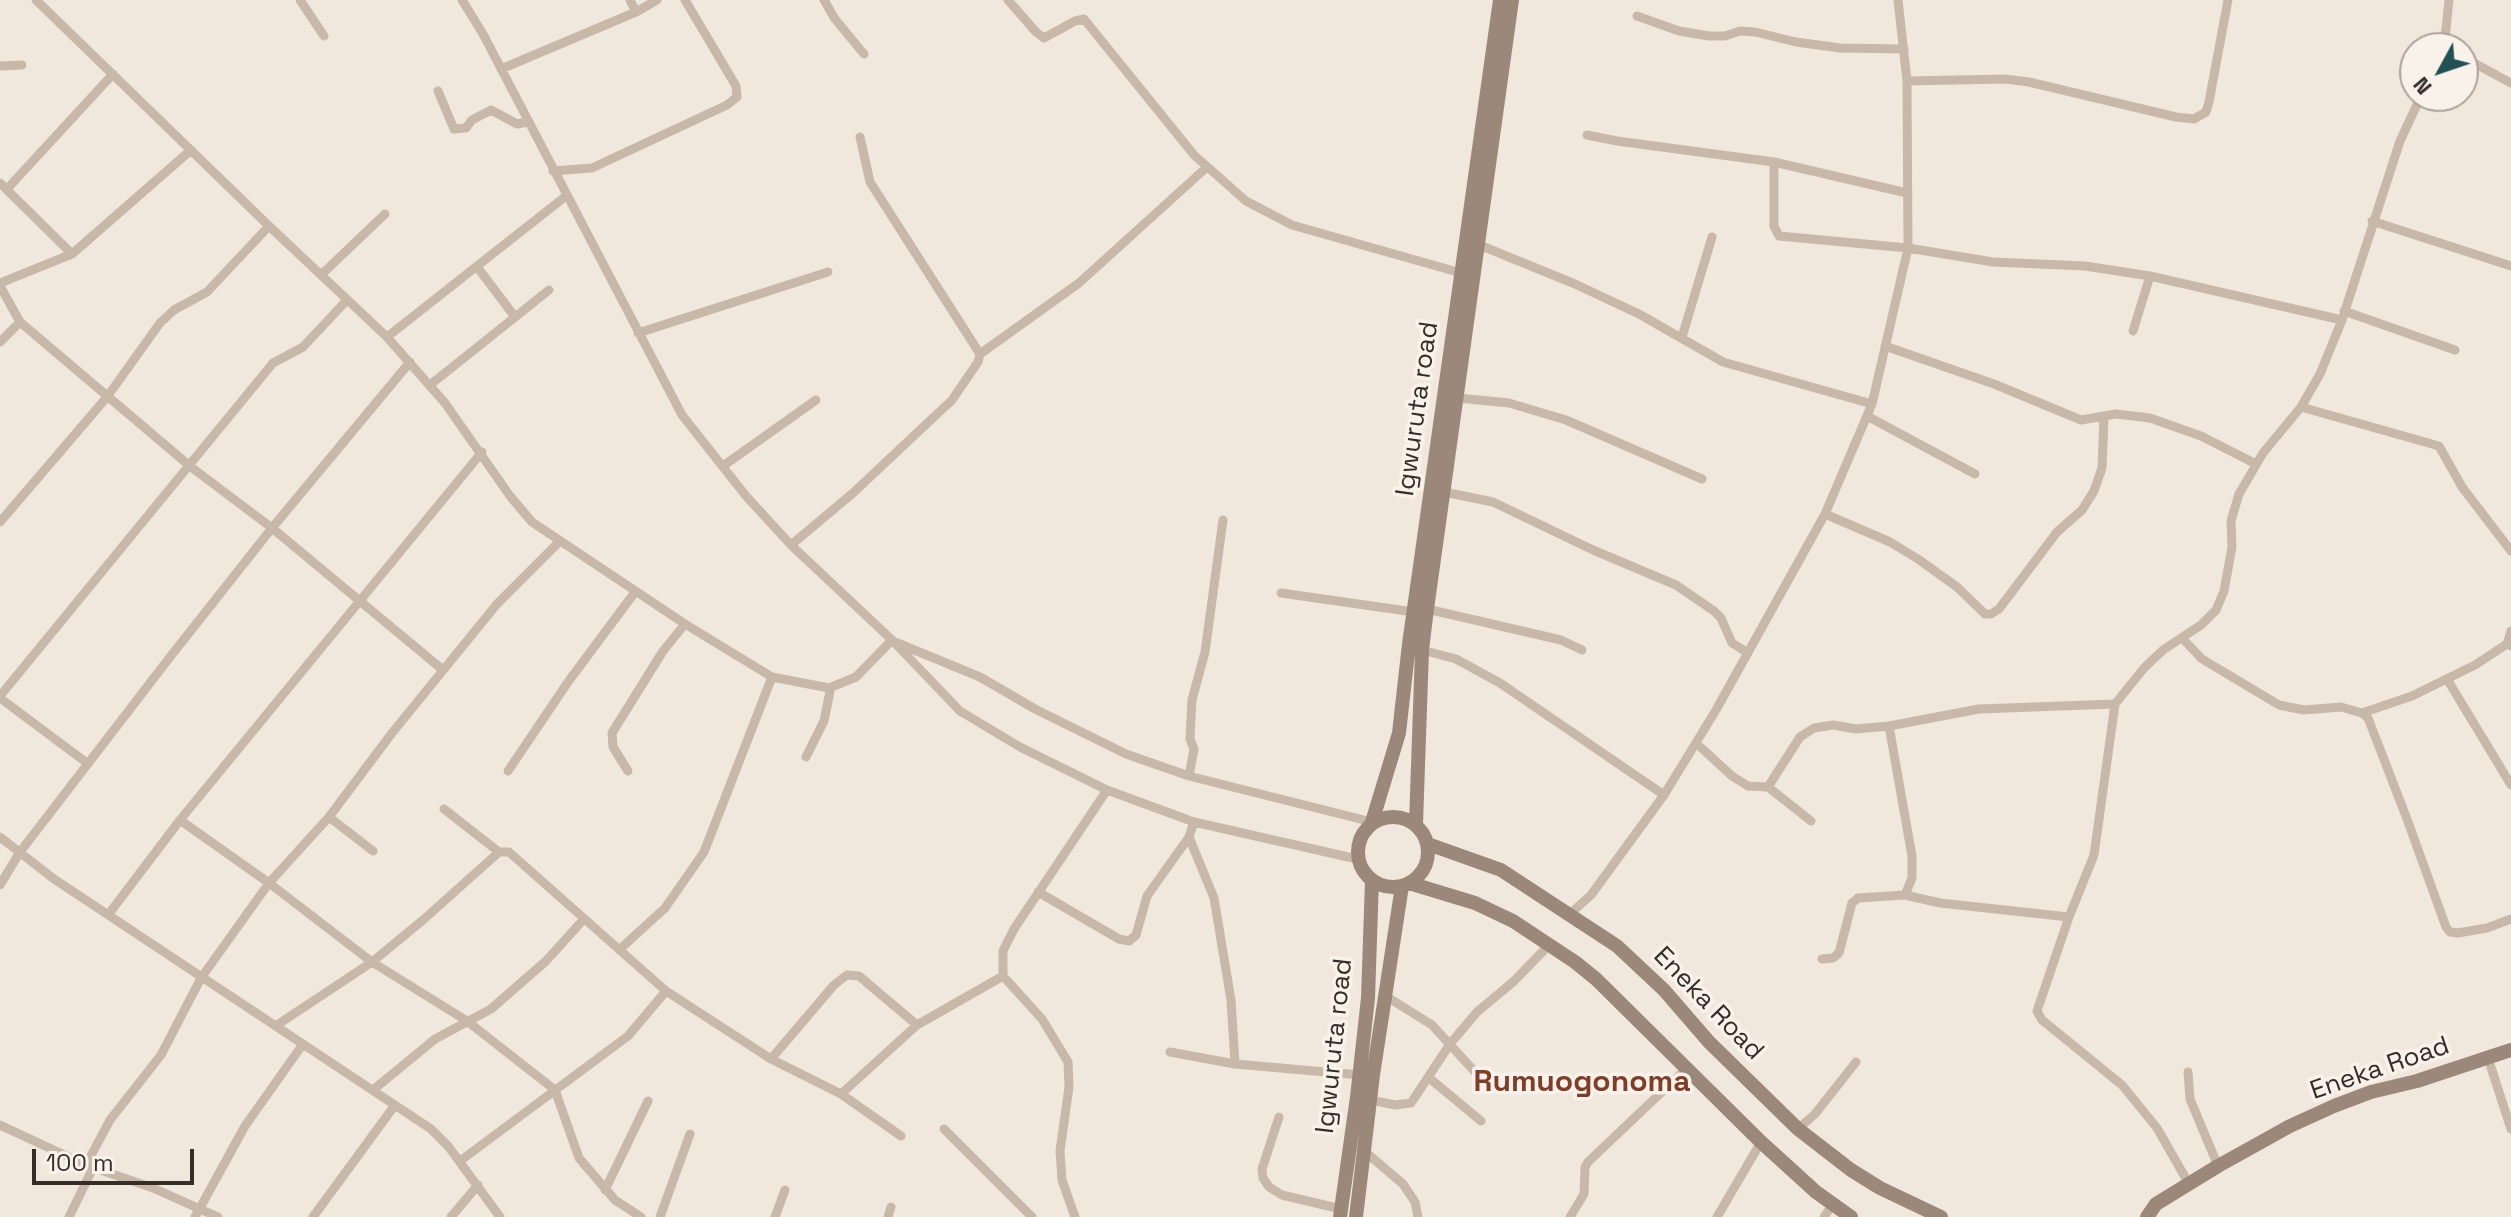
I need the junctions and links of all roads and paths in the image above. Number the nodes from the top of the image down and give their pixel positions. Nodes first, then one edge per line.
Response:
1 (36, 0) edge
2 (300, 0) edge
3 (462, 0) edge
4 (630, 0) edge
5 (657, 0) edge
6 (685, 0) edge
7 (824, 0) edge
8 (1008, 0) edge
9 (1500, 0) edge
10 (1512, 0) edge
11 (1898, 0) edge
12 (2228, 0) edge
13 (2449, 0) edge
14 (636, 12) junction
15 (1637, 16) dead end
16 (2446, 32) edge
17 (324, 36) dead end
18 (1904, 49) junction
19 (864, 54) dead end
20 (22, 65) dead end
21 (0, 66) edge
22 (2479, 66) edge
23 (501, 69) junction
24 (113, 74) junction
25 (1907, 81) junction
26 (2511, 83) edge
27 (438, 91) dead end
28 (2414, 112) edge
29 (528, 122) junction
30 (1587, 135) dead end
31 (860, 137) dead end
32 (191, 150) junction
33 (1774, 162) junction
34 (1207, 167) junction
35 (553, 171) junction
36 (3, 186) edge
37 (1907, 193) junction
38 (566, 196) junction
39 (385, 214) dead end
40 (2372, 221) junction
41 (269, 226) junction
42 (1712, 237) dead end
43 (1477, 244) junction
44 (1908, 248) junction
45 (72, 254) junction
46 (2511, 266) edge
47 (478, 268) junction
48 (828, 272) dead end
49 (1461, 273) junction
50 (321, 275) junction
51 (2150, 276) junction
52 (0, 284) edge
53 (549, 290) dead end
54 (347, 300) junction
55 (2343, 316) junction
56 (515, 317) junction
57 (20, 322) junction
58 (2133, 331) dead end
59 (638, 333) junction
60 (387, 337) junction
61 (1682, 337) junction
62 (0, 342) edge
63 (1885, 346) junction
64 (2455, 350) dead end
65 (980, 354) junction
66 (410, 362) junction
67 (430, 385) junction
68 (107, 397) junction
69 (1458, 398) junction
70 (816, 400) dead end
71 (1872, 404) junction
72 (2301, 407) junction
73 (1867, 416) junction
74 (2104, 418) junction
75 (482, 452) junction
76 (2256, 464) junction
77 (188, 465) junction
78 (723, 466) junction
79 (1975, 474) dead end
80 (1702, 479) dead end
81 (1444, 492) junction
82 (1825, 514) junction
83 (1223, 520) dead end
84 (0, 522) edge
85 (272, 528) junction
86 (560, 541) junction
87 (791, 545) junction
88 (2511, 551) edge
89 (635, 592) junction
90 (1281, 593) dead end
91 (360, 599) junction
92 (1421, 611) junction
93 (685, 624) junction
94 (2511, 631) edge
95 (2182, 638) junction
96 (892, 640) junction
97 (2509, 645) edge
98 (1422, 650) junction
99 (1582, 650) dead end
100 (1748, 653) junction
101 (443, 670) junction
102 (772, 677) junction
103 (2447, 679) junction
104 (831, 687) junction
105 (0, 697) edge
106 (2115, 704) junction
107 (2362, 713) junction
108 (1889, 726) junction
109 (1696, 743) junction
110 (806, 757) dead end
111 (87, 763) junction
112 (508, 771) dead end
113 (628, 771) dead end
114 (1189, 776) junction
115 (2511, 785) edge
116 (1768, 787) junction
117 (1107, 790) junction
118 (1664, 795) junction
119 (444, 809) dead end
120 (329, 817) junction
121 (180, 820) junction
122 (1811, 821) dead end
123 (1194, 822) junction
124 (1372, 822) junction
125 (1416, 824) junction
126 (0, 837) edge
127 (1189, 837) junction
128 (1428, 844) junction
129 (373, 851) dead end
130 (20, 852) junction
131 (499, 852) junction
132 (1357, 859) junction
133 (1372, 880) junction
134 (269, 883) junction
135 (1406, 884) junction
136 (0, 885) edge
137 (1038, 892) junction
138 (1905, 895) junction
139 (1571, 913) junction
140 (108, 915) junction
141 (2069, 917) junction
142 (584, 919) junction
143 (2511, 919) edge
144 (1549, 945) junction
145 (619, 950) junction
146 (1822, 959) dead end
147 (372, 962) junction
148 (1003, 976) junction
149 (201, 978) junction
150 (666, 991) junction
151 (1384, 995) junction
152 (467, 1021) junction
153 (277, 1025) junction
154 (917, 1025) junction
155 (303, 1044) junction
156 (1450, 1044) junction
157 (2511, 1050) edge
158 (1170, 1052) dead end
159 (2488, 1058) junction
160 (771, 1059) junction
161 (1856, 1062) dead end
162 (1235, 1064) junction
163 (1687, 1068) junction
164 (2188, 1072) dead end
165 (1360, 1075) junction
166 (1428, 1077) junction
167 (1493, 1087) dead end
168 (373, 1090) junction
169 (555, 1090) junction
170 (841, 1094) junction
171 (1371, 1100) junction
172 (648, 1101) dead end
173 (395, 1105) junction
174 (1279, 1117) dead end
175 (1481, 1121) dead end
176 (0, 1125) edge
177 (944, 1129) dead end
178 (1798, 1129) junction
179 (2511, 1129) edge
180 (690, 1134) dead end
181 (901, 1136) dead end
182 (1761, 1142) junction
183 (1363, 1150) junction
184 (460, 1161) junction
185 (90, 1166) junction
186 (2218, 1166) junction
187 (2189, 1184) junction
188 (478, 1185) junction
189 (605, 1190) junction
190 (785, 1190) dead end
191 (1833, 1204) junction
192 (196, 1213) edge
193 (1340, 1213) edge
194 (69, 1217) edge
195 (218, 1217) edge
196 (313, 1217) edge
197 (451, 1217) edge
198 (500, 1217) edge
199 (641, 1217) edge
200 (660, 1217) edge
201 (775, 1217) edge
202 (1032, 1217) edge
203 (1075, 1217) edge
204 (1356, 1217) edge
205 (1418, 1217) edge
206 (1570, 1217) edge
207 (1717, 1217) edge
208 (1824, 1217) edge
209 (1851, 1217) edge
210 (1941, 1217) edge
211 (2147, 1217) edge

1 - 24 street
2 - 17 street
3 - 23 street
4 - 14 street
5 - 14 street
6 - 35 street
7 - 19 street
8 - 34 street
9 - 49 main road, Igwuruta road
10 - 43 main road, Igwuruta road
11 - 18 street
12 - 25 street
13 - 16 street
14 - 23 street
15 - 18 street
18 - 25 street
20 - 21 street
22 - 26 street
23 - 29 street
24 - 32 street
24 - 36 street
25 - 37 street
27 - 29 street
28 - 40 street
29 - 35 street
30 - 33 street
31 - 65 street
32 - 41 street
32 - 45 street
33 - 37 street
33 - 44 street
34 - 49 street
34 - 65 street
35 - 38 street
36 - 45 street
37 - 44 street
38 - 47 street
38 - 59 street
39 - 50 street
40 - 46 street
40 - 55 street
41 - 50 street
41 - 68 street
42 - 61 street
43 - 61 street
43 - 69 main road, Igwuruta road
44 - 51 street
44 - 63 street
45 - 52 street
47 - 56 street
47 - 60 street
48 - 59 street
49 - 92 main road, Igwuruta road
50 - 54 street
51 - 55 street
51 - 58 street
52 - 57 street
53 - 56 street
54 - 60 street
54 - 77 street
55 - 64 street
55 - 72 street
56 - 67 street
57 - 62 street
57 - 68 street
59 - 78 street
60 - 66 street
61 - 71 street
63 - 71 street
63 - 74 street
65 - 87 street
66 - 67 street
66 - 85 street
67 - 75 street
68 - 77 street
68 - 84 street
69 - 80 street
69 - 81 main road, Igwuruta road
70 - 78 street
71 - 73 street
72 - 76 street
72 - 88 street
73 - 79 street
73 - 82 street
74 - 76 street
74 - 82 street
75 - 86 street
75 - 91 street
76 - 95 street
77 - 85 street
77 - 105 street
78 - 87 street
81 - 92 main road, Igwuruta road
81 - 100 street
82 - 100 street
83 - 114 street
85 - 91 street
85 - 111 street
86 - 89 street
86 - 101 street
87 - 96 street
89 - 93 street
89 - 112 street
90 - 92 street
91 - 101 street
91 - 121 street
92 - 98 main road, Igwuruta road
92 - 99 street
92 - 124 main road, Igwuruta road
93 - 102 street
93 - 113 street
94 - 97 street
95 - 106 street
95 - 107 street
96 - 104 street
96 - 114 street
96 - 117 street
97 - 103 street
98 - 118 street
98 - 125 main road, Igwuruta road
100 - 109 street
101 - 120 street
102 - 104 street
102 - 145 street
103 - 107 street
103 - 115 street
104 - 110 street
105 - 111 street
106 - 108 street
106 - 141 street
107 - 143 street
108 - 116 street
108 - 138 street
109 - 116 street
109 - 118 street
111 - 130 street
114 - 124 street
116 - 122 street
117 - 123 street
117 - 137 street
118 - 139 street
119 - 131 street
120 - 129 street
120 - 134 street
121 - 134 street
121 - 140 street
123 - 127 street
123 - 132 street
124 - 125 main road
124 - 132 main road
125 - 128 main road
126 - 130 street
127 - 137 street
127 - 162 street
128 - 135 main road
128 - 139 main road, Eneka Road
130 - 136 street
130 - 140 street
131 - 142 street
131 - 147 street
132 - 133 main road
133 - 135 main road
133 - 165 main road, Igwuruta road
134 - 147 street
134 - 149 street
135 - 144 main road
135 - 151 main road, Igwuruta road
137 - 148 street
138 - 141 street
138 - 146 street
139 - 178 main road, Eneka Road
140 - 149 street
141 - 187 street
142 - 145 street
142 - 152 street
144 - 156 street
144 - 163 main road
145 - 150 street
147 - 152 street
147 - 153 street
148 - 154 street
148 - 203 street
149 - 153 street
149 - 185 street
150 - 160 street
150 - 169 street
151 - 156 street
151 - 171 main road, Igwuruta road
152 - 168 street
152 - 169 street
153 - 155 street
154 - 160 street
154 - 170 street
155 - 168 street
155 - 192 street
156 - 166 street
156 - 167 street
157 - 159 main road, Eneka Road
158 - 162 street
159 - 179 street
159 - 186 main road, Eneka Road
160 - 170 street
161 - 178 street
162 - 165 street
163 - 182 main road
163 - 206 street
164 - 186 street
165 - 193 main road, Igwuruta road
166 - 171 street
166 - 175 street
168 - 173 street
169 - 184 street
169 - 189 street
170 - 181 street
171 - 183 main road, Igwuruta road
172 - 189 street
173 - 184 street
173 - 196 street
174 - 193 street
176 - 185 street
177 - 202 street
178 - 210 main road, Eneka Road
180 - 200 street
182 - 191 main road
182 - 207 street
183 - 204 main road, Igwuruta road
183 - 205 street
184 - 188 street
185 - 192 street
185 - 194 street
186 - 187 main road, Eneka Road
187 - 211 main road, Eneka Road
188 - 197 street
188 - 198 street
189 - 199 street
190 - 201 street
191 - 208 street
191 - 209 main road
192 - 195 street

